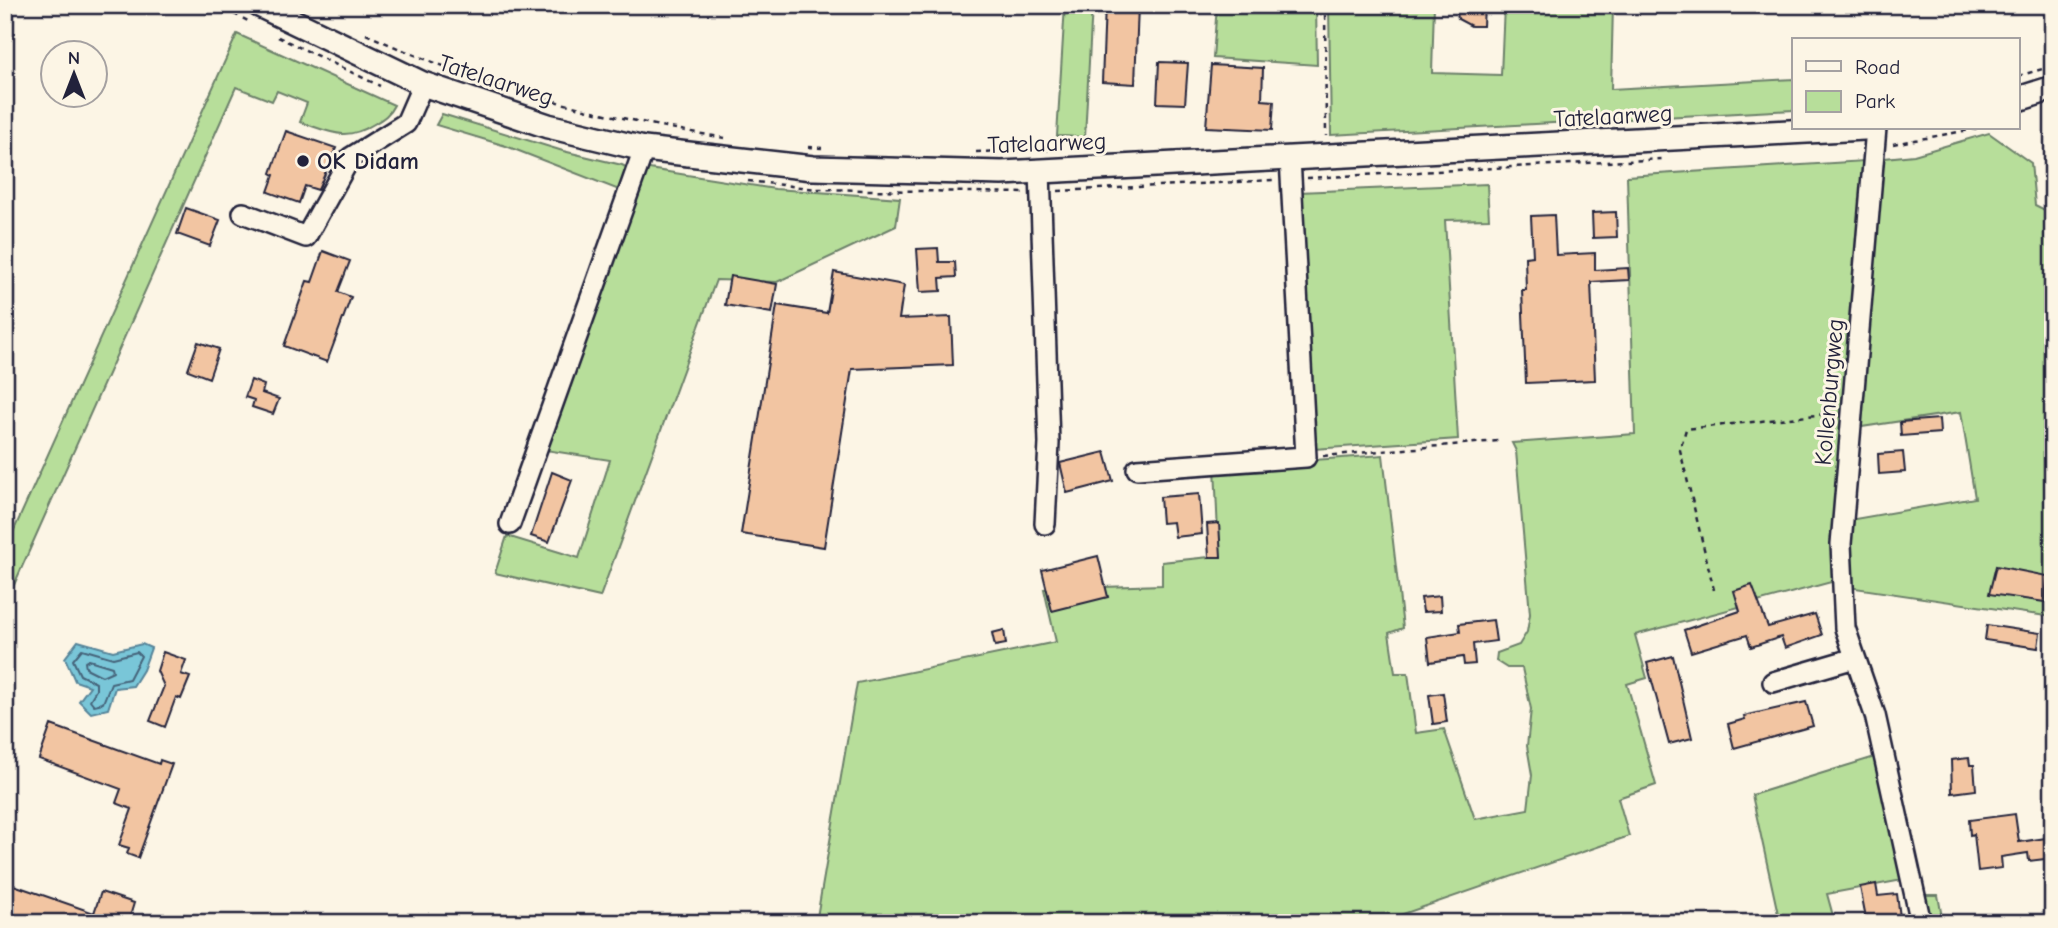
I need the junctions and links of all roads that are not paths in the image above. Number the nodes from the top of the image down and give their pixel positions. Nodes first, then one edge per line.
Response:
1 (259, 5) edge
2 (291, 13) edge
3 (423, 84) junction
4 (2053, 88) edge
5 (2020, 99) edge
6 (1827, 130) edge
7 (1876, 130) edge
8 (644, 149) junction
9 (1290, 158) junction
10 (1044, 160) junction
11 (243, 213) dead end
12 (1138, 469) dead end
13 (510, 524) dead end
14 (1045, 524) dead end
15 (1855, 658) junction
16 (1773, 681) dead end
17 (1921, 923) edge

1 - 2 main road, Tatelaarweg
2 - 3 main road, Tatelaarweg
3 - 8 main road, Tatelaarweg
3 - 11 street
4 - 5 main road
6 - 9 main road, Tatelaarweg
7 - 15 street, Kollenburgweg
8 - 10 main road, Tatelaarweg
8 - 13 street
9 - 10 main road, Tatelaarweg
9 - 12 street
10 - 14 street
15 - 16 street
15 - 17 street, Kollenburgweg

